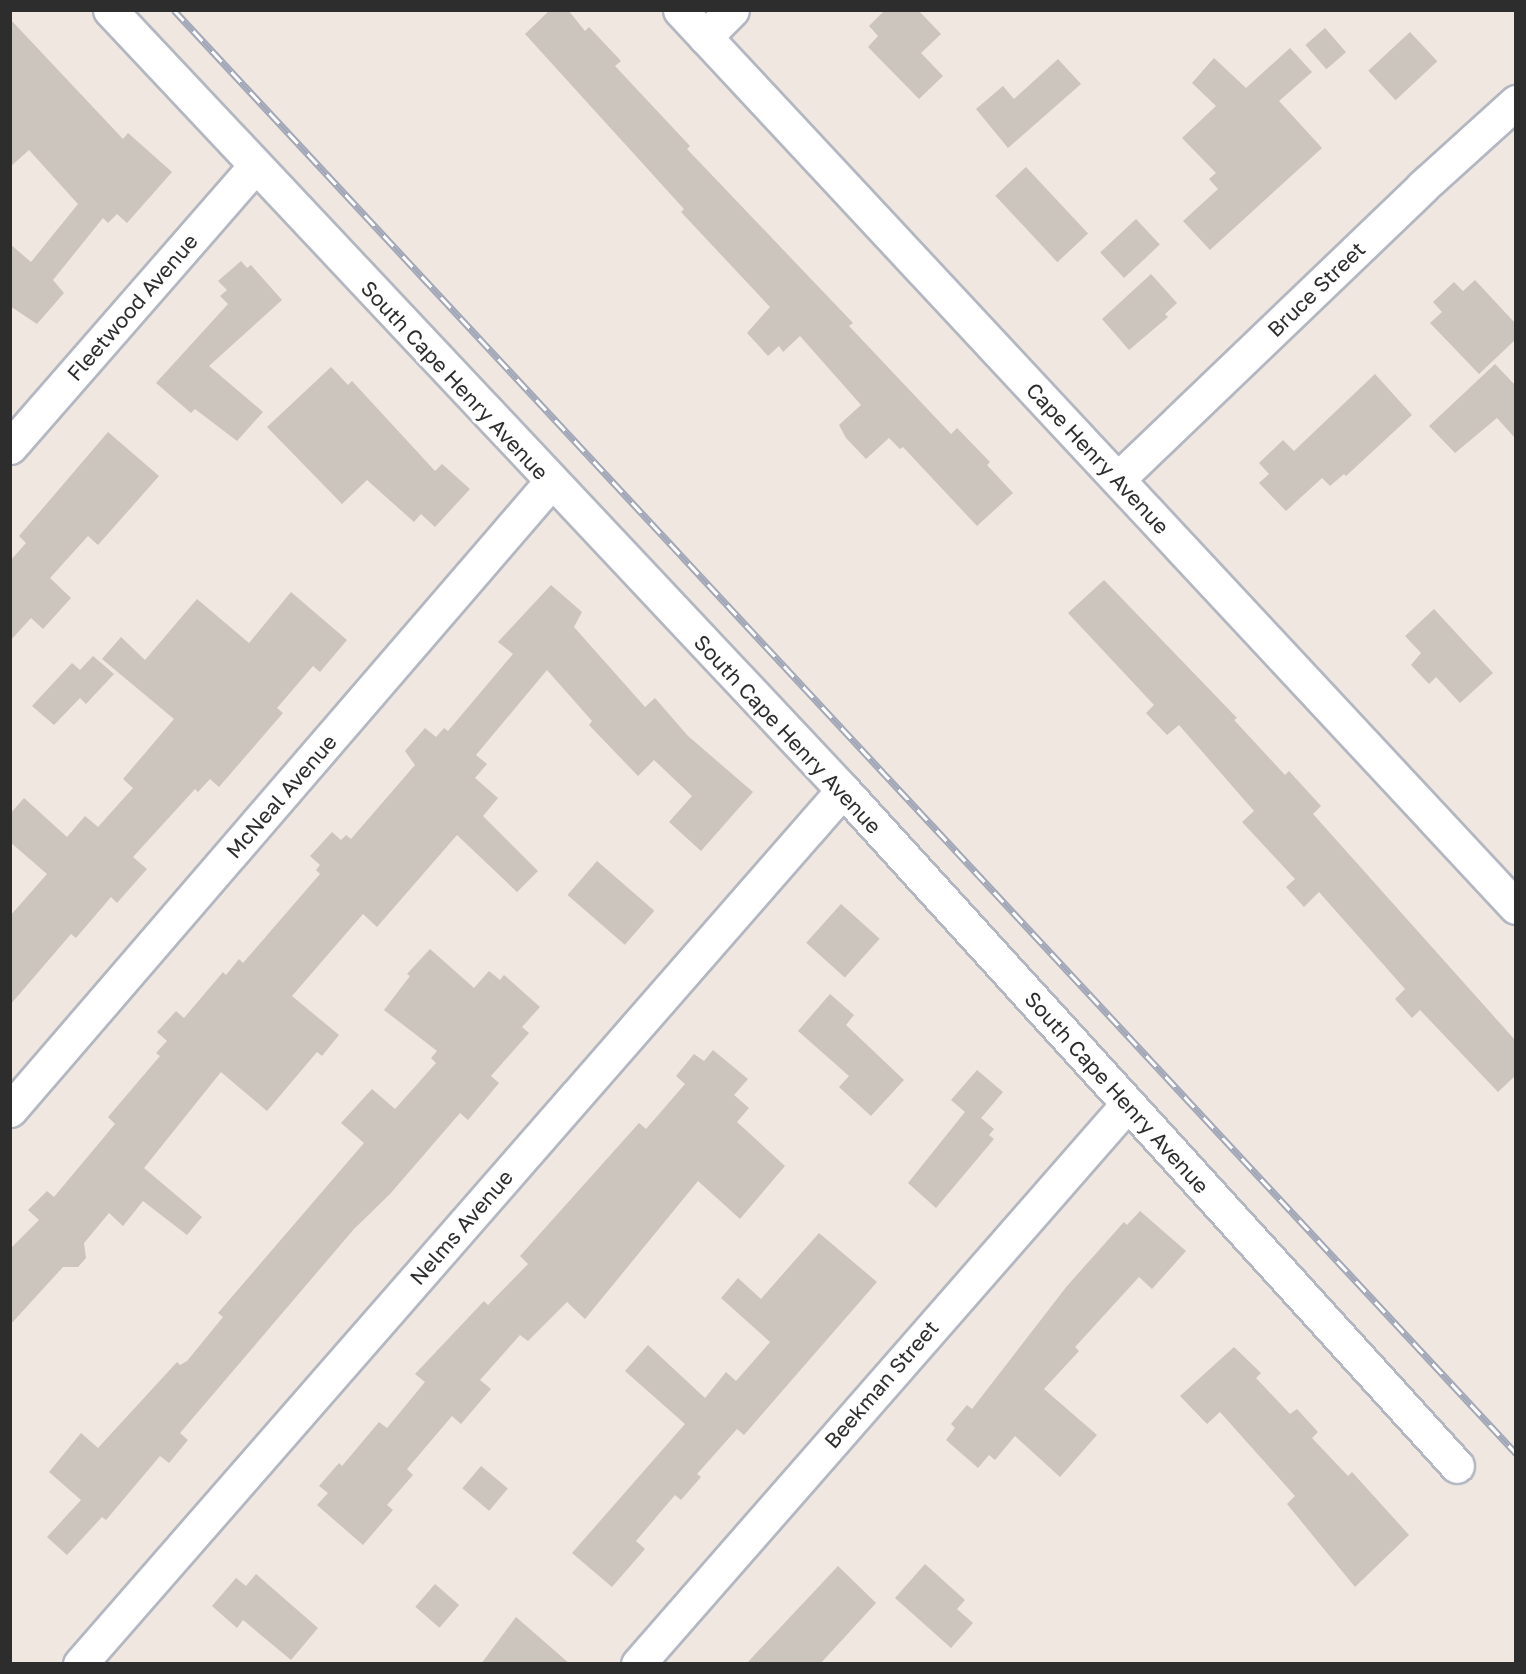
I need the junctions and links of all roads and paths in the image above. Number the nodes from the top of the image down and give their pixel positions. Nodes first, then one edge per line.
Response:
1 (110, 10) edge
2 (680, 10) edge
3 (732, 10) edge
4 (705, 37) junction
5 (1515, 102) edge
6 (255, 167) junction
7 (10, 447) edge
8 (1118, 479) junction
9 (551, 482) junction
10 (843, 790) junction
11 (1515, 907) edge
12 (1126, 1106) junction
13 (10, 1110) edge
14 (1457, 1466) dead end
15 (80, 1664) edge
16 (638, 1664) edge

1 - 6 street, South Cape Henry Avenue
2 - 4 street, Cape Henry Avenue
3 - 4 street
4 - 8 street, Cape Henry Avenue
5 - 8 street, Bruce Street
6 - 7 street, Fleetwood Avenue
6 - 9 street, South Cape Henry Avenue
8 - 11 street, Cape Henry Avenue
9 - 10 street, South Cape Henry Avenue
9 - 13 street, McNeal Avenue
10 - 12 street, South Cape Henry Avenue
10 - 15 street, Nelms Avenue
12 - 14 street, South Cape Henry Avenue
12 - 16 street, Beekman Street

